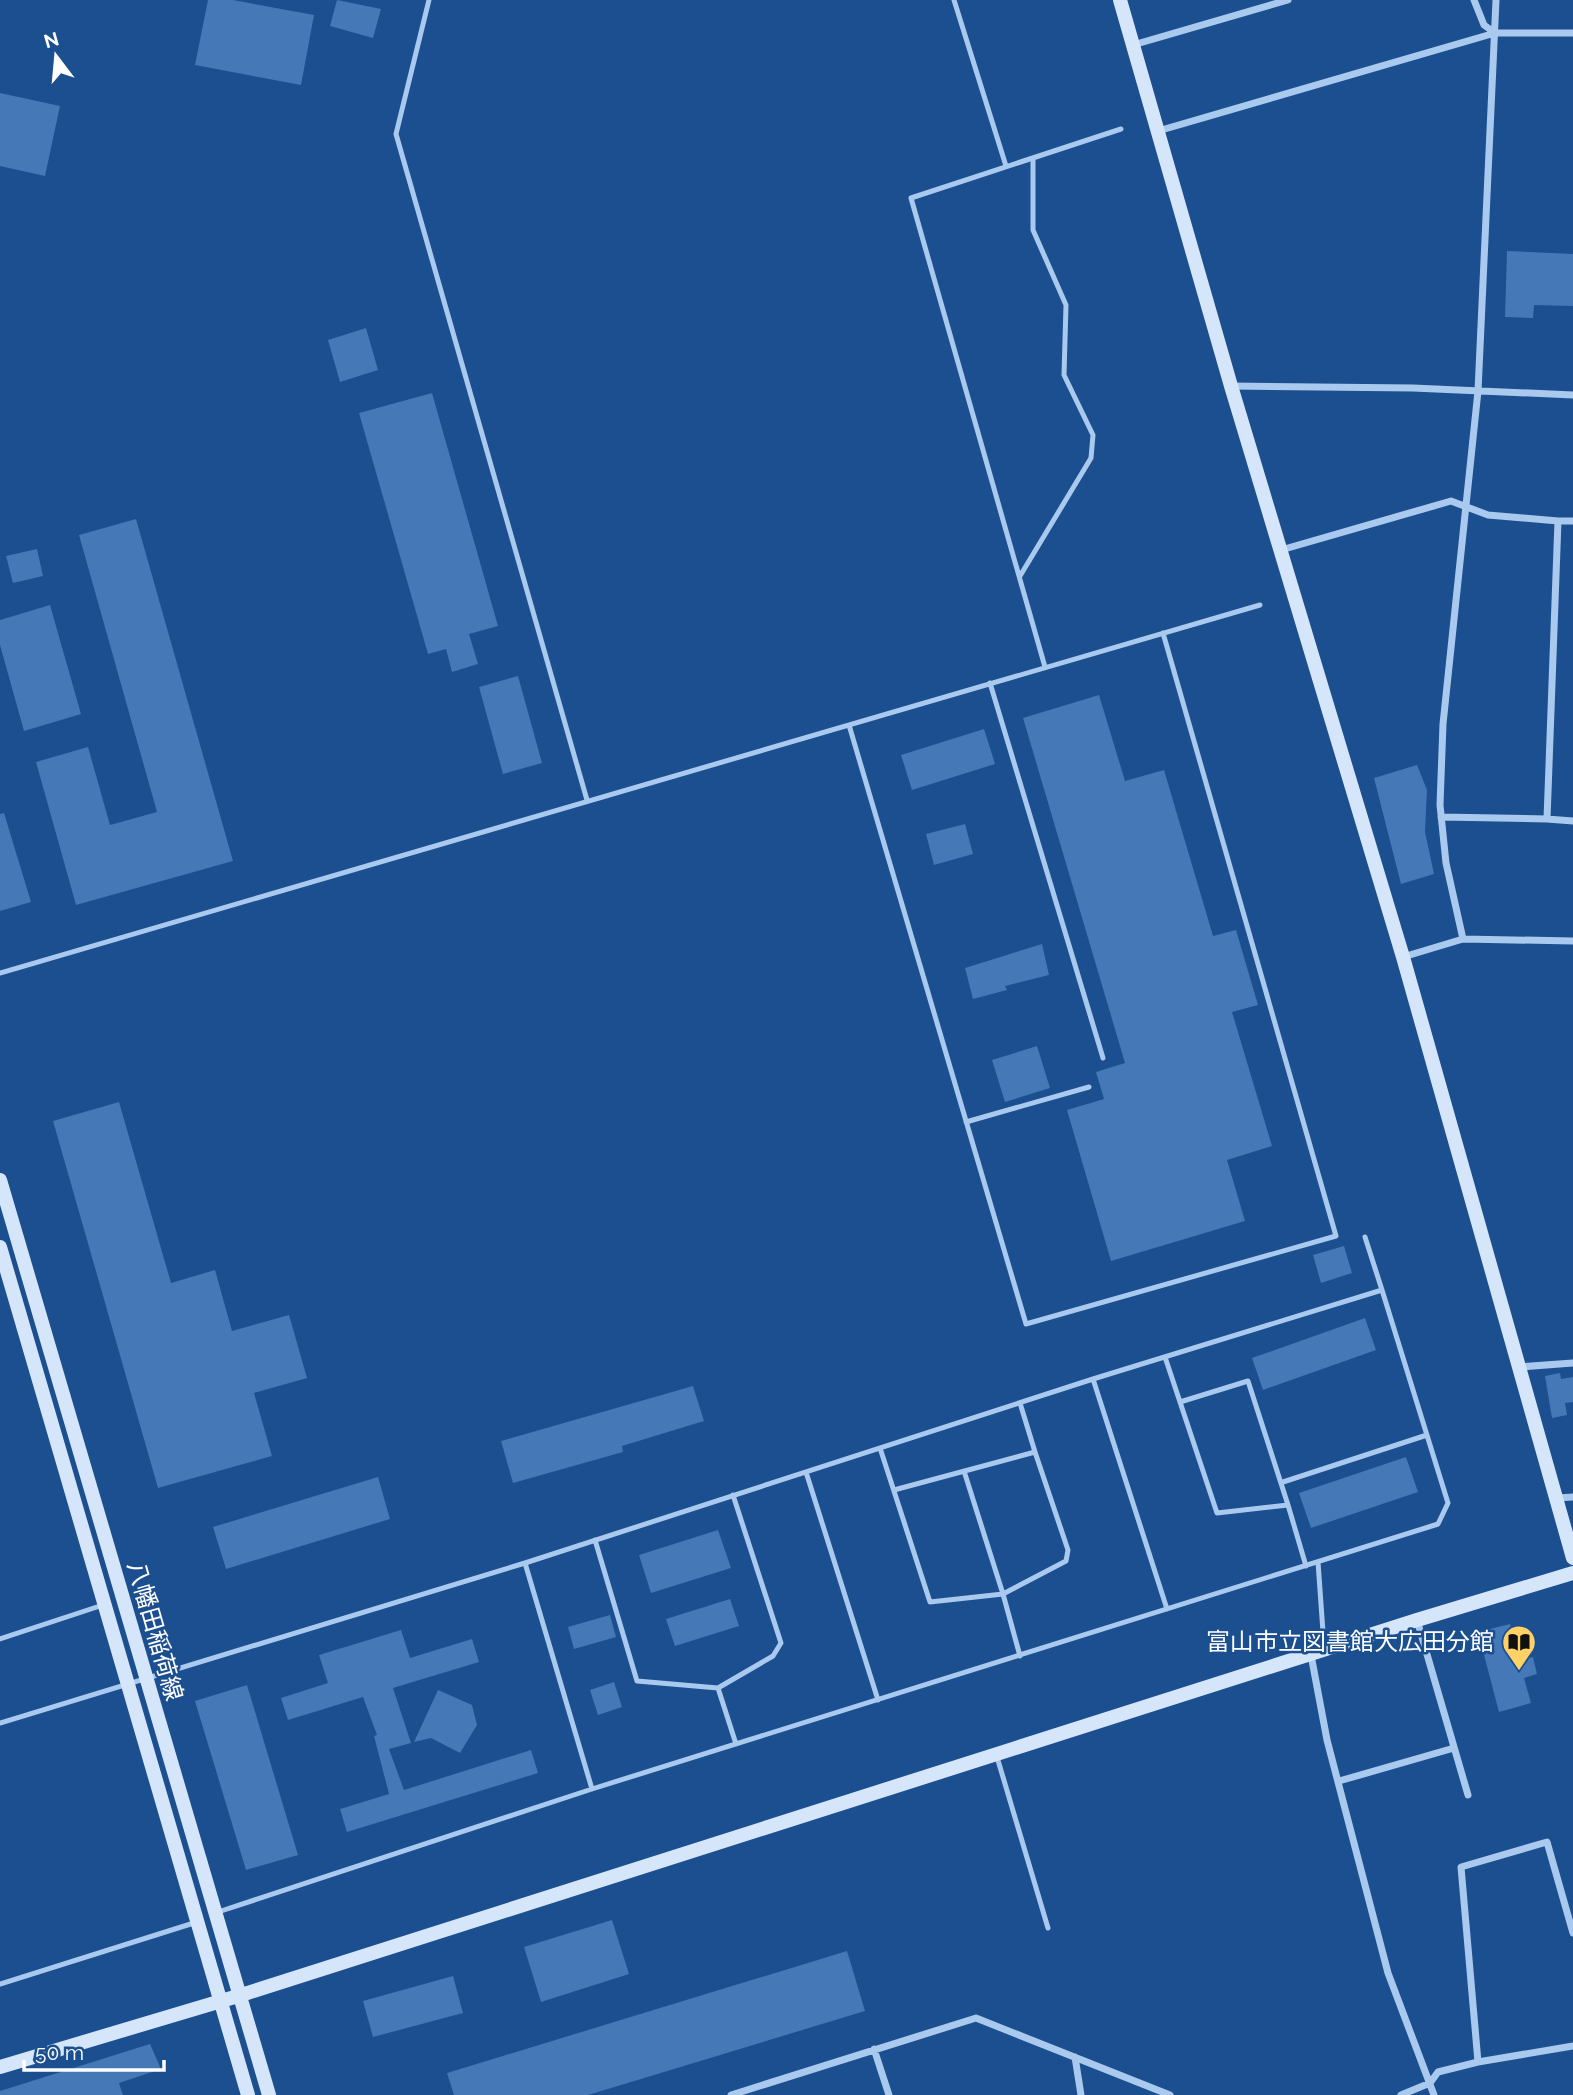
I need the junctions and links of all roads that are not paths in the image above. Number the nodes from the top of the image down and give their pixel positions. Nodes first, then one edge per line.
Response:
1 (429, 0) edge
2 (954, 0) edge
3 (1120, 0) edge
4 (1288, 0) edge
5 (1474, 0) edge
6 (1496, 0) edge
7 (1495, 33) junction
8 (1573, 33) edge
9 (1133, 45) junction
10 (1121, 129) dead end
11 (1158, 131) junction
12 (1033, 158) junction
13 (1006, 166) junction
14 (1231, 386) junction
15 (1478, 391) junction
16 (1573, 395) edge
17 (1464, 508) junction
18 (1558, 521) junction
19 (1573, 521) edge
20 (1281, 550) junction
21 (1019, 576) junction
22 (1260, 605) dead end
23 (1163, 633) junction
24 (1045, 667) junction
25 (990, 683) junction
26 (849, 725) junction
27 (587, 800) junction
28 (1441, 817) junction
29 (1547, 819) junction
30 (1573, 821) edge
31 (1463, 939) junction
32 (1573, 941) edge
33 (1403, 957) junction
34 (0, 973) edge
35 (1103, 1059) dead end
36 (1089, 1087) dead end
37 (966, 1122) junction
38 (0, 1180) edge
39 (1365, 1237) dead end
40 (0, 1247) edge
41 (1382, 1290) junction
42 (1165, 1357) junction
43 (1573, 1363) edge
44 (1518, 1367) junction
45 (1093, 1379) junction
46 (1020, 1402) junction
47 (1180, 1402) junction
48 (1427, 1435) junction
49 (880, 1448) junction
50 (1035, 1452) junction
51 (964, 1471) junction
52 (806, 1472) junction
53 (1283, 1482) junction
54 (894, 1490) junction
55 (733, 1495) junction
56 (1573, 1497) edge
57 (1556, 1498) junction
58 (1288, 1506) junction
59 (595, 1540) junction
60 (1573, 1558) edge
61 (1318, 1562) junction
62 (525, 1563) junction
63 (1306, 1566) junction
64 (1573, 1573) edge
65 (1003, 1594) junction
66 (104, 1605) junction
67 (1167, 1609) junction
68 (1417, 1620) junction
69 (0, 1639) edge
70 (1318, 1653) junction
71 (1020, 1656) junction
72 (145, 1676) junction
73 (127, 1682) junction
74 (718, 1688) junction
75 (878, 1700) junction
76 (0, 1723) edge
77 (736, 1744) junction
78 (1454, 1748) junction
79 (996, 1754) junction
80 (1339, 1780) junction
81 (592, 1789) junction
82 (1468, 1795) dead end
83 (215, 1913) junction
84 (198, 1922) junction
85 (1048, 1928) dead end
86 (1573, 1933) edge
87 (0, 1984) edge
88 (238, 1996) junction
89 (220, 2001) junction
90 (1573, 2046) edge
91 (874, 2049) junction
92 (1075, 2057) junction
93 (1478, 2062) junction
94 (0, 2067) edge
95 (1430, 2083) junction
96 (757, 2091) edge
97 (248, 2095) edge
98 (269, 2095) edge
99 (731, 2095) edge
100 (889, 2095) edge
101 (1081, 2095) edge
102 (1170, 2095) edge
103 (1401, 2095) edge
104 (1434, 2095) edge

1 - 27 lane
2 - 13 lane
3 - 9 street
4 - 9 street
5 - 7 street
6 - 7 street
7 - 8 street
7 - 11 street
7 - 15 street
9 - 11 street
10 - 12 lane
11 - 14 street
12 - 13 lane
12 - 21 lane
13 - 21 lane
14 - 15 street
14 - 20 street
15 - 16 street
15 - 17 street
17 - 18 street
17 - 20 street
17 - 28 street
18 - 19 street
18 - 29 street
20 - 33 street
21 - 24 lane
22 - 23 lane
23 - 24 lane
23 - 37 lane
24 - 25 lane
25 - 26 lane
25 - 35 lane
26 - 27 lane
26 - 37 lane
27 - 34 lane
28 - 29 street
28 - 31 street
29 - 30 street
31 - 32 street
31 - 33 street
33 - 44 street
36 - 37 lane
38 - 72 street, 八幡田稲荷線
39 - 41 lane
40 - 66 street, 八幡田稲荷線
41 - 42 lane
41 - 48 lane
42 - 45 lane
42 - 47 lane
43 - 44 street
44 - 57 street
45 - 46 lane
45 - 67 lane
46 - 49 lane
46 - 50 lane
47 - 53 lane
47 - 58 lane
48 - 53 lane
48 - 61 lane
49 - 52 lane
49 - 54 lane
50 - 51 lane
50 - 65 lane
51 - 54 lane
51 - 65 lane
52 - 55 lane
52 - 75 lane
53 - 58 lane
54 - 65 lane
55 - 59 lane
55 - 74 lane
56 - 57 street
57 - 60 street
58 - 63 lane
59 - 62 lane
59 - 74 lane
61 - 63 lane
61 - 70 lane
62 - 72 lane
62 - 81 lane
63 - 67 lane
64 - 68 street
65 - 71 lane
66 - 69 lane
66 - 73 street, 八幡田稲荷線
67 - 71 lane
68 - 70 street
68 - 78 street
70 - 79 street
70 - 80 street
71 - 75 lane
72 - 73 lane
72 - 83 street, 八幡田稲荷線
73 - 76 lane
73 - 84 street, 八幡田稲荷線
74 - 77 lane
75 - 77 lane
77 - 81 lane
78 - 80 street
78 - 82 street
79 - 85 lane
79 - 88 street
80 - 95 street
81 - 83 lane
83 - 88 street, 八幡田稲荷線
84 - 87 lane
84 - 89 street, 八幡田稲荷線
86 - 93 street
88 - 89 street
88 - 98 street, 八幡田稲荷線
89 - 94 street
89 - 97 street, 八幡田稲荷線
90 - 93 street
91 - 92 street
91 - 96 street
91 - 100 street
92 - 101 street
92 - 102 street
93 - 95 street
95 - 103 street
95 - 104 street
96 - 99 street

